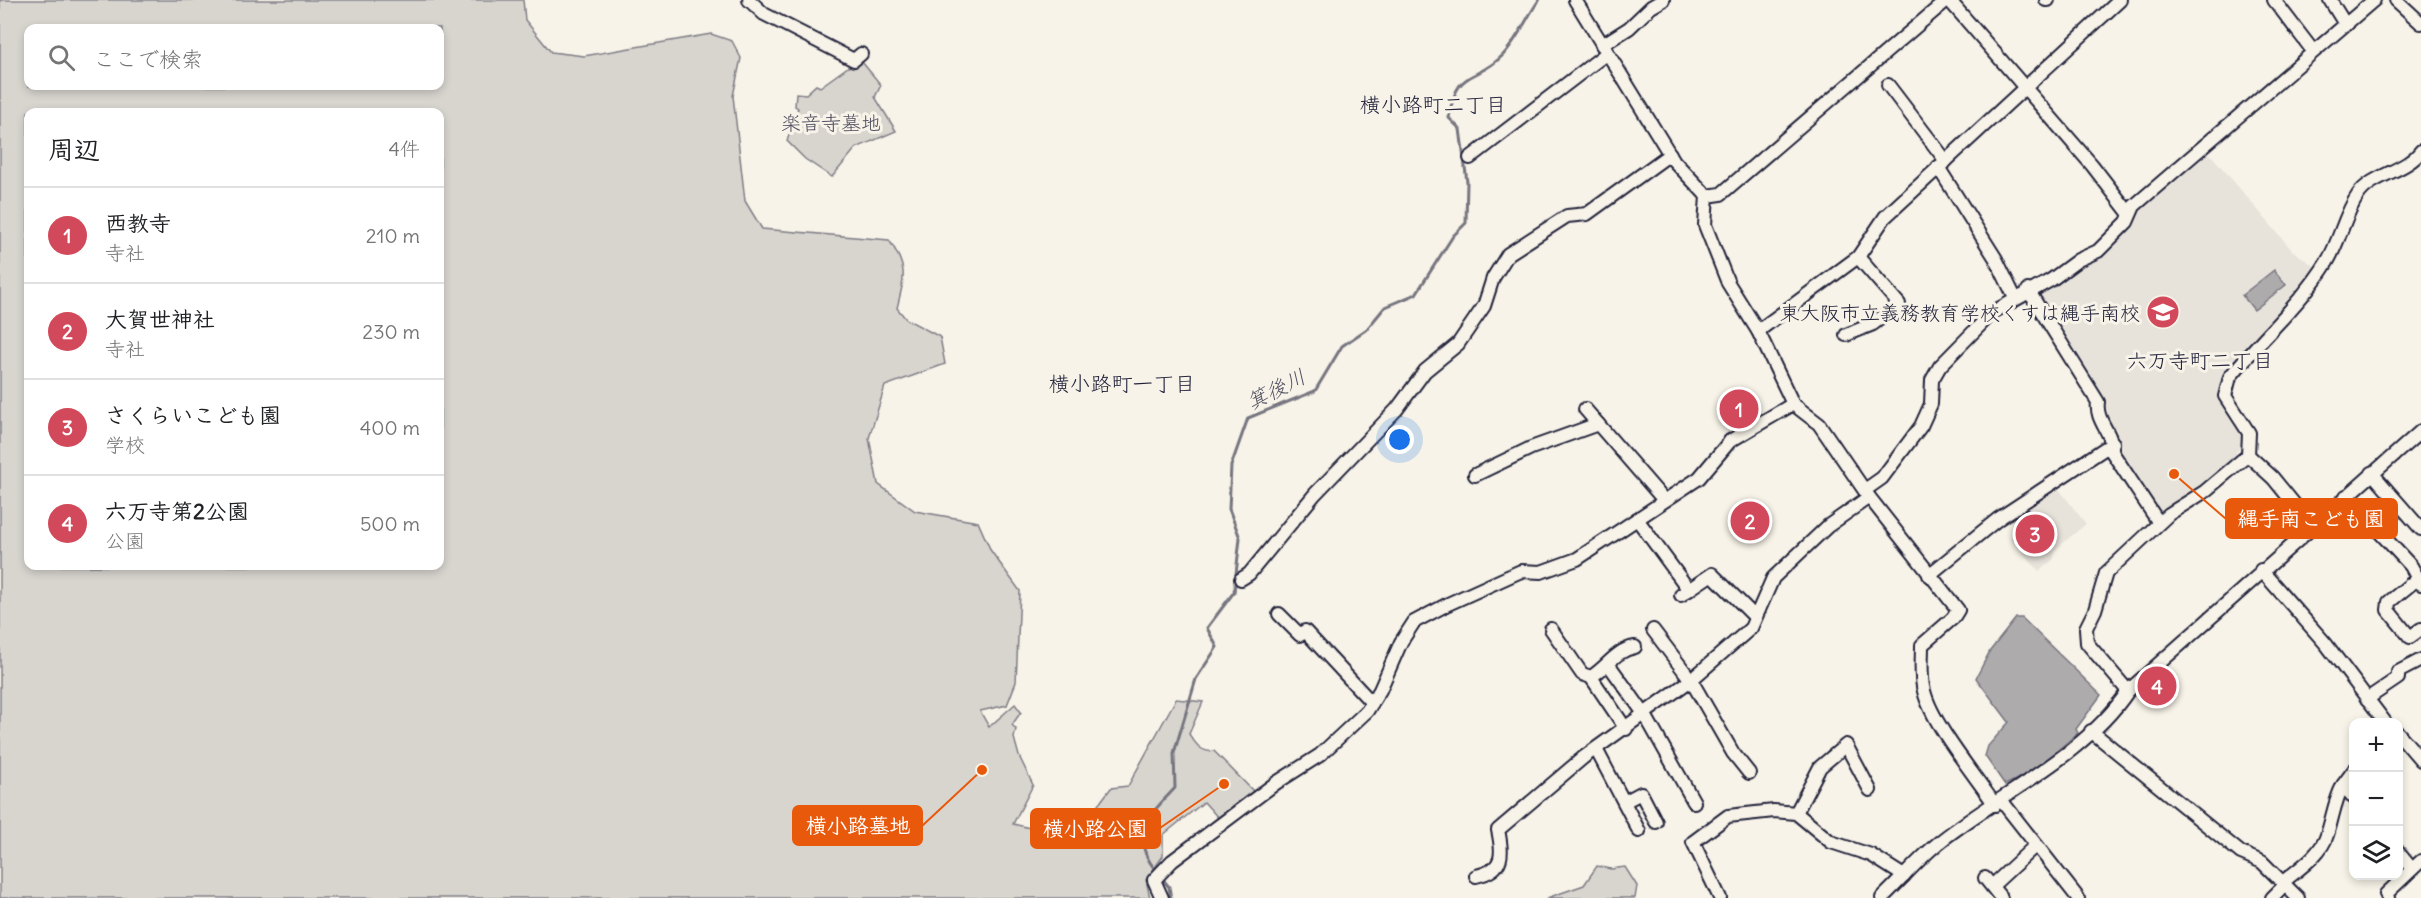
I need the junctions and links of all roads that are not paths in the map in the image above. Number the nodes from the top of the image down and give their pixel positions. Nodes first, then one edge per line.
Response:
1 (749, 0) edge
2 (1575, 0) edge
3 (1663, 0) edge
4 (1948, 0) edge
5 (2274, 0) edge
6 (2330, 0) edge
7 (2374, 0) edge
8 (2396, 0) edge
9 (2114, 2) edge
10 (2421, 23) edge
11 (2345, 24) junction
12 (1605, 49) junction
13 (2313, 51) junction
14 (861, 54) dead end
15 (1888, 85) dead end
16 (2026, 87) junction
17 (2421, 151) edge
18 (1670, 154) junction
19 (1470, 158) dead end
20 (1942, 164) junction
21 (1707, 196) junction
22 (2129, 213) junction
23 (1858, 257) junction
24 (2028, 290) junction
25 (2015, 298) junction
26 (1758, 331) junction
27 (1846, 335) dead end
28 (1792, 404) junction
29 (1585, 409) dead end
30 (1598, 424) junction
31 (2421, 431) edge
32 (2113, 443) junction
33 (2248, 455) junction
34 (2372, 473) junction
35 (1474, 475) dead end
36 (1867, 494) junction
37 (2346, 496) junction
38 (1663, 499) junction
39 (1637, 519) junction
40 (2159, 523) junction
41 (2312, 526) junction
42 (2421, 529) edge
43 (2261, 570) junction
44 (1929, 575) junction
45 (1241, 579) dead end
46 (2419, 581) edge
47 (1280, 614) dead end
48 (1755, 617) junction
49 (1551, 629) dead end
50 (2421, 629) edge
51 (1653, 630) dead end
52 (1635, 647) dead end
53 (2421, 660) edge
54 (1609, 665) junction
55 (1591, 677) junction
56 (1691, 680) junction
57 (2128, 691) junction
58 (2367, 699) junction
59 (1372, 703) junction
60 (1645, 715) junction
61 (2381, 718) edge
62 (1626, 729) junction
63 (2091, 731) junction
64 (2403, 736) edge
65 (2417, 746) edge
66 (1596, 749) junction
67 (2421, 760) edge
68 (2353, 772) edge
69 (1749, 773) dead end
70 (2343, 785) junction
71 (1870, 790) dead end
72 (2349, 792) edge
73 (1624, 802) junction
74 (1694, 802) dead end
75 (1998, 802) junction
76 (1796, 813) junction
77 (1656, 822) dead end
78 (1639, 831) dead end
79 (2036, 845) junction
80 (2403, 855) edge
81 (2417, 865) edge
82 (1476, 876) dead end
83 (1904, 876) junction
84 (2284, 884) junction
85 (1889, 896) edge
86 (1162, 898) edge
87 (1720, 898) edge
88 (2001, 898) edge
89 (2078, 898) edge
90 (2272, 898) edge
91 (2298, 898) edge
92 (2388, 898) edge

1 - 14 street
2 - 12 street
3 - 12 street
4 - 16 street
4 - 21 street
5 - 13 street
6 - 11 street
7 - 11 street
8 - 10 street
9 - 16 street
11 - 13 street
12 - 18 street
12 - 19 street
13 - 22 street
15 - 20 street
16 - 20 street
16 - 22 street
17 - 33 street
18 - 21 street
18 - 45 street
20 - 23 street
20 - 25 street
21 - 26 street
22 - 24 street
23 - 26 street
23 - 27 street
24 - 25 street
24 - 32 street
25 - 36 street
26 - 28 street
28 - 36 street
28 - 38 street
29 - 30 street
30 - 35 street
30 - 38 street
31 - 34 street
32 - 40 street
32 - 44 street
33 - 40 street
33 - 41 street
34 - 37 street
34 - 42 street
36 - 44 street
36 - 48 street
37 - 41 street
37 - 46 street
38 - 39 street
39 - 48 street
39 - 59 street
40 - 57 street
41 - 43 street
43 - 57 street
43 - 58 street
44 - 75 street
46 - 50 street
47 - 59 street
48 - 56 street
49 - 55 street
51 - 56 street
52 - 54 street
53 - 58 street
54 - 55 street
54 - 60 street
55 - 62 street
56 - 60 street
56 - 69 street
57 - 63 street
58 - 61 street
59 - 86 street
60 - 62 street
60 - 74 street
62 - 66 street
63 - 75 street
63 - 84 street
64 - 65 street
65 - 67 street
66 - 73 street
66 - 82 street
68 - 70 street
70 - 72 street
70 - 84 street
71 - 76 street
73 - 77 street
73 - 78 street
75 - 79 street
75 - 83 street
76 - 83 street
76 - 87 street
79 - 88 street
79 - 89 street
80 - 81 street
81 - 92 street
83 - 85 street
84 - 90 street
84 - 91 street

